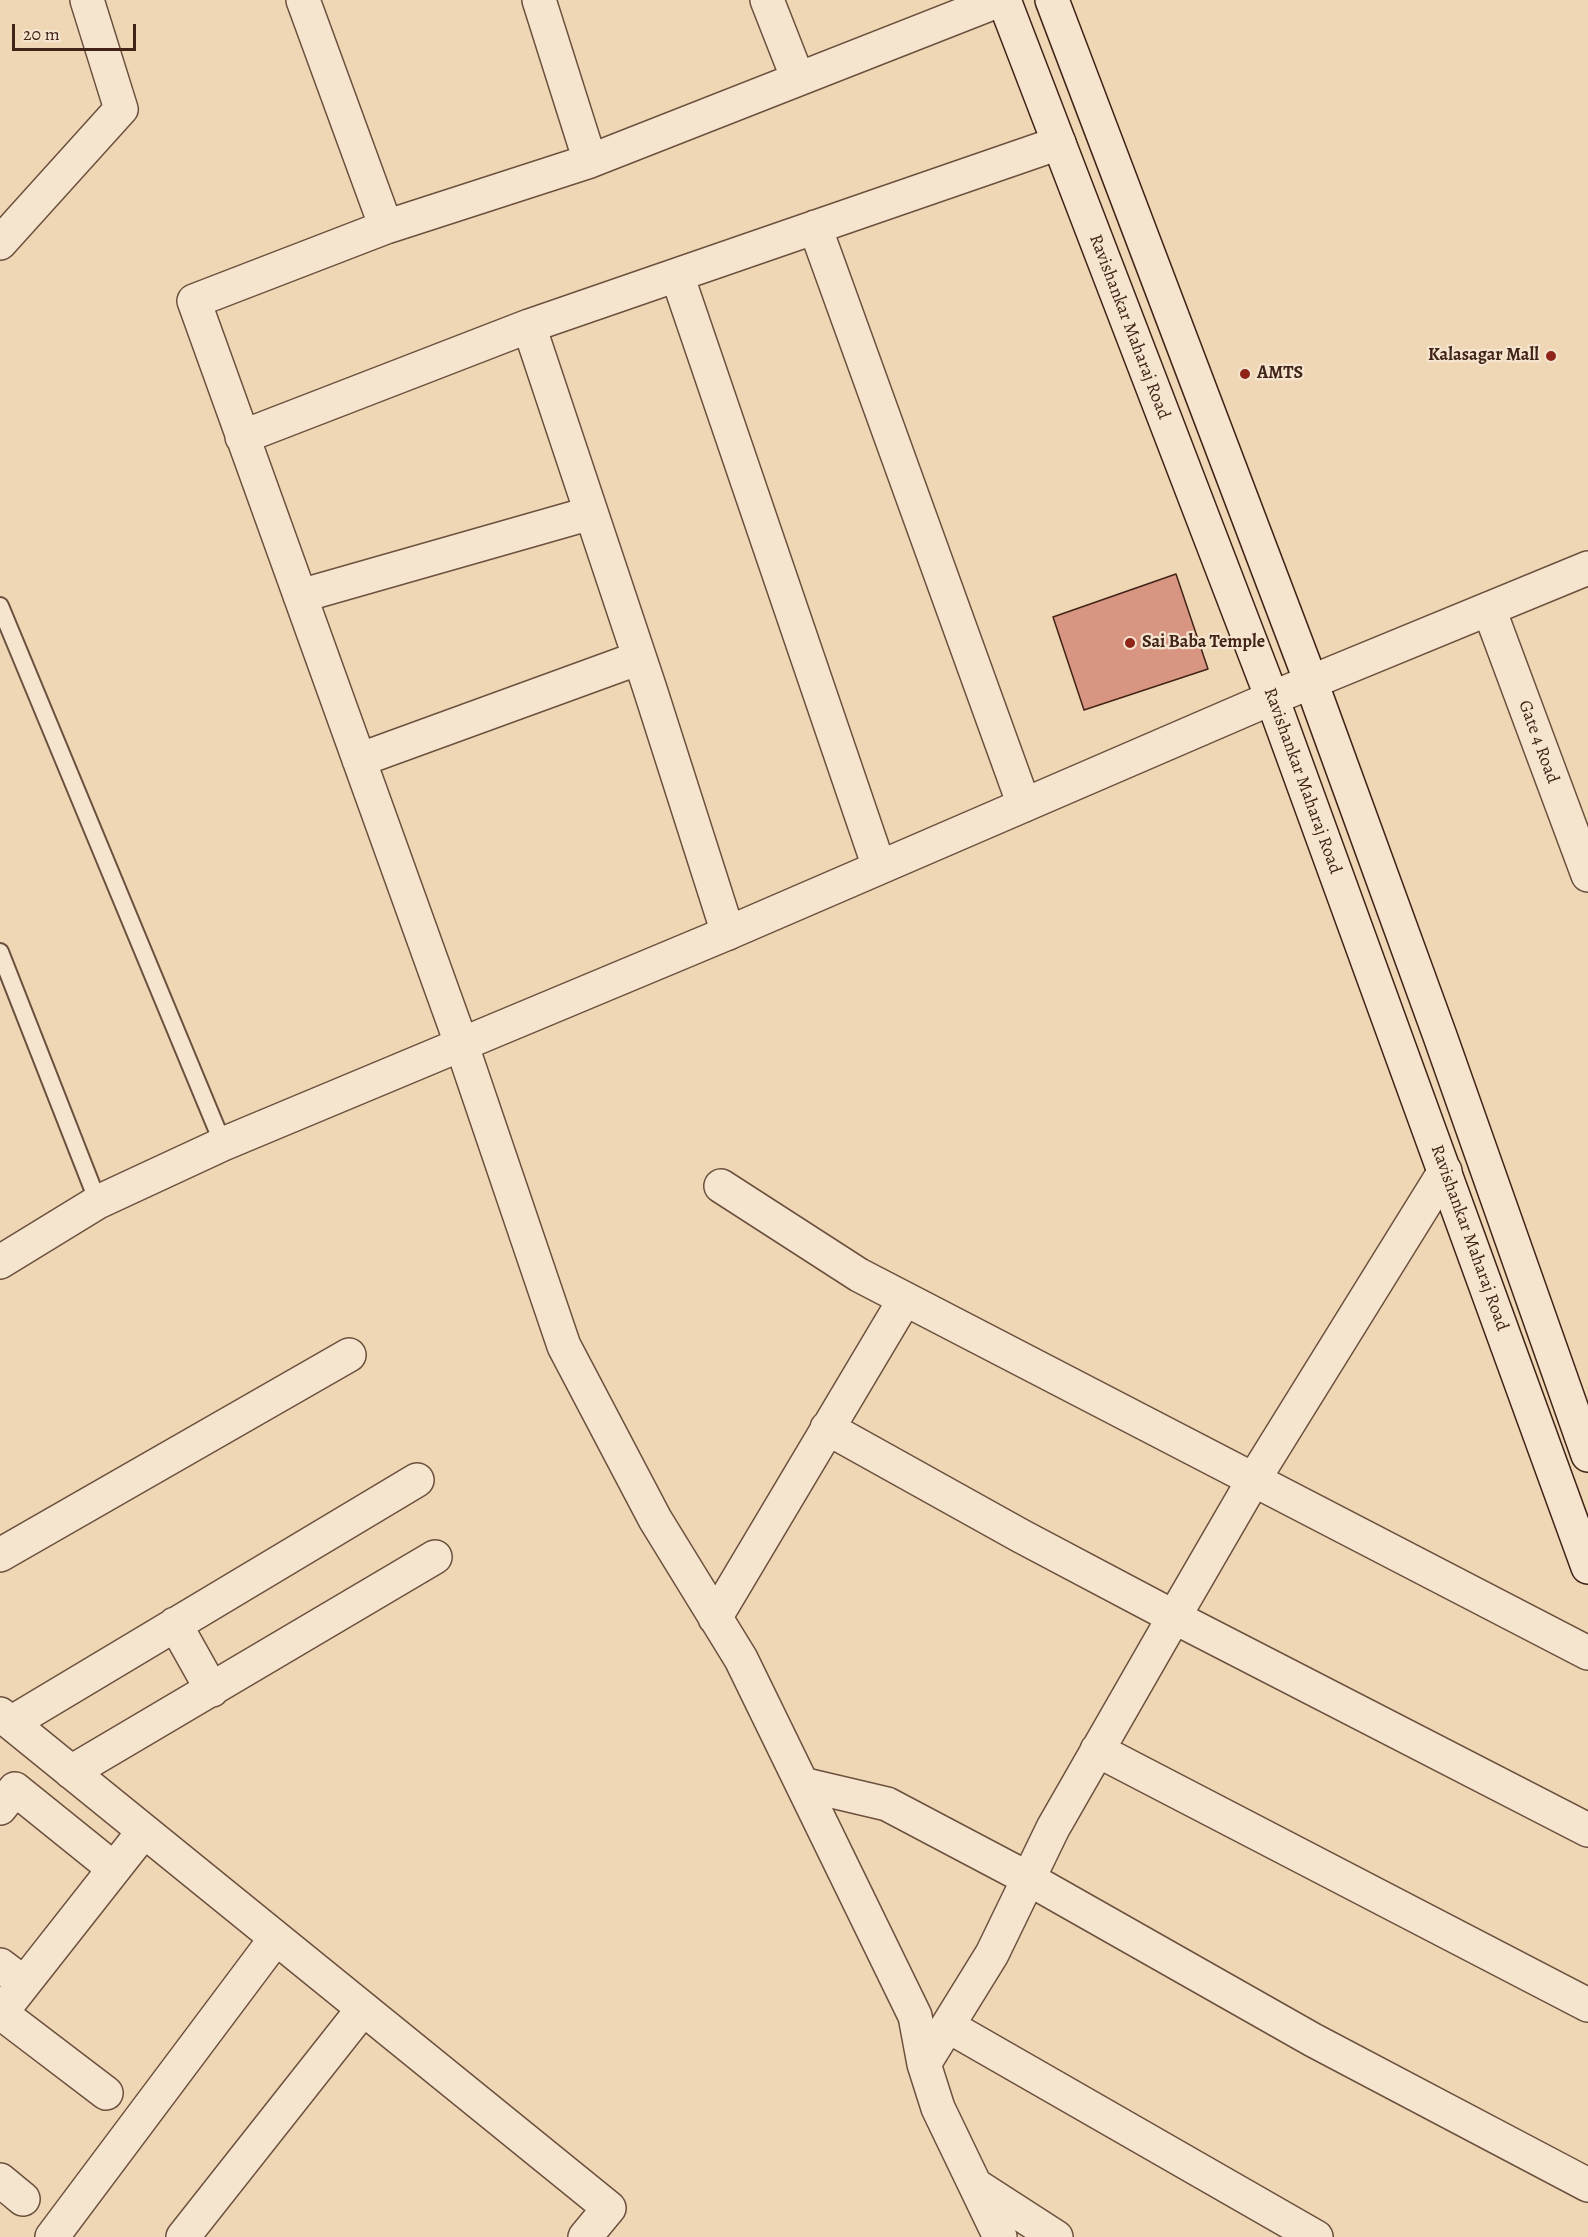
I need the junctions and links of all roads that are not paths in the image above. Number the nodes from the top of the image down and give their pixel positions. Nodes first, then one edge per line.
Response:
1 (87, 0) edge
2 (303, 0) edge
3 (539, 0) edge
4 (767, 0) edge
5 (1002, 0) edge
6 (1052, 0) edge
7 (798, 79) junction
8 (1059, 143) junction
9 (590, 161) junction
10 (386, 227) junction
11 (815, 227) junction
12 (0, 243) edge
13 (677, 275) junction
14 (529, 326) junction
15 (242, 437) junction
16 (591, 513) junction
17 (1588, 568) edge
18 (300, 596) junction
19 (0, 606) edge
20 (1489, 609) junction
21 (639, 658) junction
22 (1311, 682) junction
23 (1272, 698) junction
24 (359, 760) junction
25 (1024, 805) junction
26 (879, 867) junction
27 (1588, 874) edge
28 (728, 933) junction
29 (0, 952) edge
30 (461, 1043) junction
31 (223, 1144) junction
32 (1444, 1171) junction
33 (721, 1186) dead end
34 (98, 1202) junction
35 (0, 1262) edge
36 (905, 1299) junction
37 (349, 1355) dead end
38 (827, 1428) junction
39 (1588, 1455) edge
40 (1254, 1479) junction
41 (417, 1480) dead end
42 (0, 1555) edge
43 (435, 1557) dead end
44 (1588, 1567) edge
45 (1174, 1617) junction
46 (715, 1618) junction
47 (176, 1624) junction
48 (1588, 1653) edge
49 (212, 1690) junction
50 (6, 1719) edge
51 (1097, 1750) junction
52 (71, 1772) junction
53 (802, 1784) junction
54 (0, 1808) edge
55 (144, 1830) junction
56 (1588, 1830) edge
57 (113, 1868) junction
58 (1029, 1879) junction
59 (276, 1938) junction
60 (12, 1974) edge
61 (1588, 2005) edge
62 (363, 2009) junction
63 (1, 2013) edge
64 (948, 2026) junction
65 (924, 2064) junction
66 (106, 2093) dead end
67 (1588, 2185) edge
68 (977, 2186) junction
69 (52, 2237) edge
70 (183, 2237) edge
71 (585, 2237) edge
72 (1000, 2237) edge
73 (1056, 2237) edge
74 (1316, 2237) edge

1 - 12 street
2 - 10 street
3 - 9 street
4 - 7 street
5 - 7 street
5 - 8 street, Ravishankar Maharaj Road
6 - 22 street
7 - 9 street
8 - 11 street
8 - 23 street, Ravishankar Maharaj Road
9 - 10 street
10 - 15 street
11 - 13 street
11 - 25 street
13 - 14 street
13 - 26 street
14 - 15 street
14 - 16 street
15 - 18 street
16 - 18 street
16 - 21 street
17 - 20 street
18 - 24 street
19 - 31 lane
20 - 22 street
20 - 27 street, Gate 4 Road
21 - 24 street
21 - 28 street
22 - 23 street
22 - 39 street
23 - 25 street
23 - 32 street, Ravishankar Maharaj Road
24 - 30 street
25 - 26 street
26 - 28 street
28 - 30 street
29 - 34 lane
30 - 31 street
30 - 46 street
31 - 34 street
32 - 40 street
32 - 44 street, Ravishankar Maharaj Road
33 - 36 street
34 - 35 street
36 - 38 street
36 - 40 street
37 - 42 street
38 - 45 street
38 - 46 street
40 - 45 street
40 - 48 street
41 - 47 street
43 - 49 street
45 - 51 street
45 - 56 street
46 - 53 street
47 - 49 street
47 - 50 street
49 - 52 street
50 - 52 street
51 - 58 street
51 - 61 street
52 - 55 street
53 - 58 street
53 - 65 street
54 - 57 street
55 - 57 street
55 - 59 street
57 - 60 street
58 - 64 street
58 - 67 street
59 - 62 street
59 - 69 street
60 - 63 street
62 - 70 street
62 - 71 street
63 - 66 street
64 - 65 street
64 - 74 street
65 - 68 street
68 - 72 street
68 - 73 street

